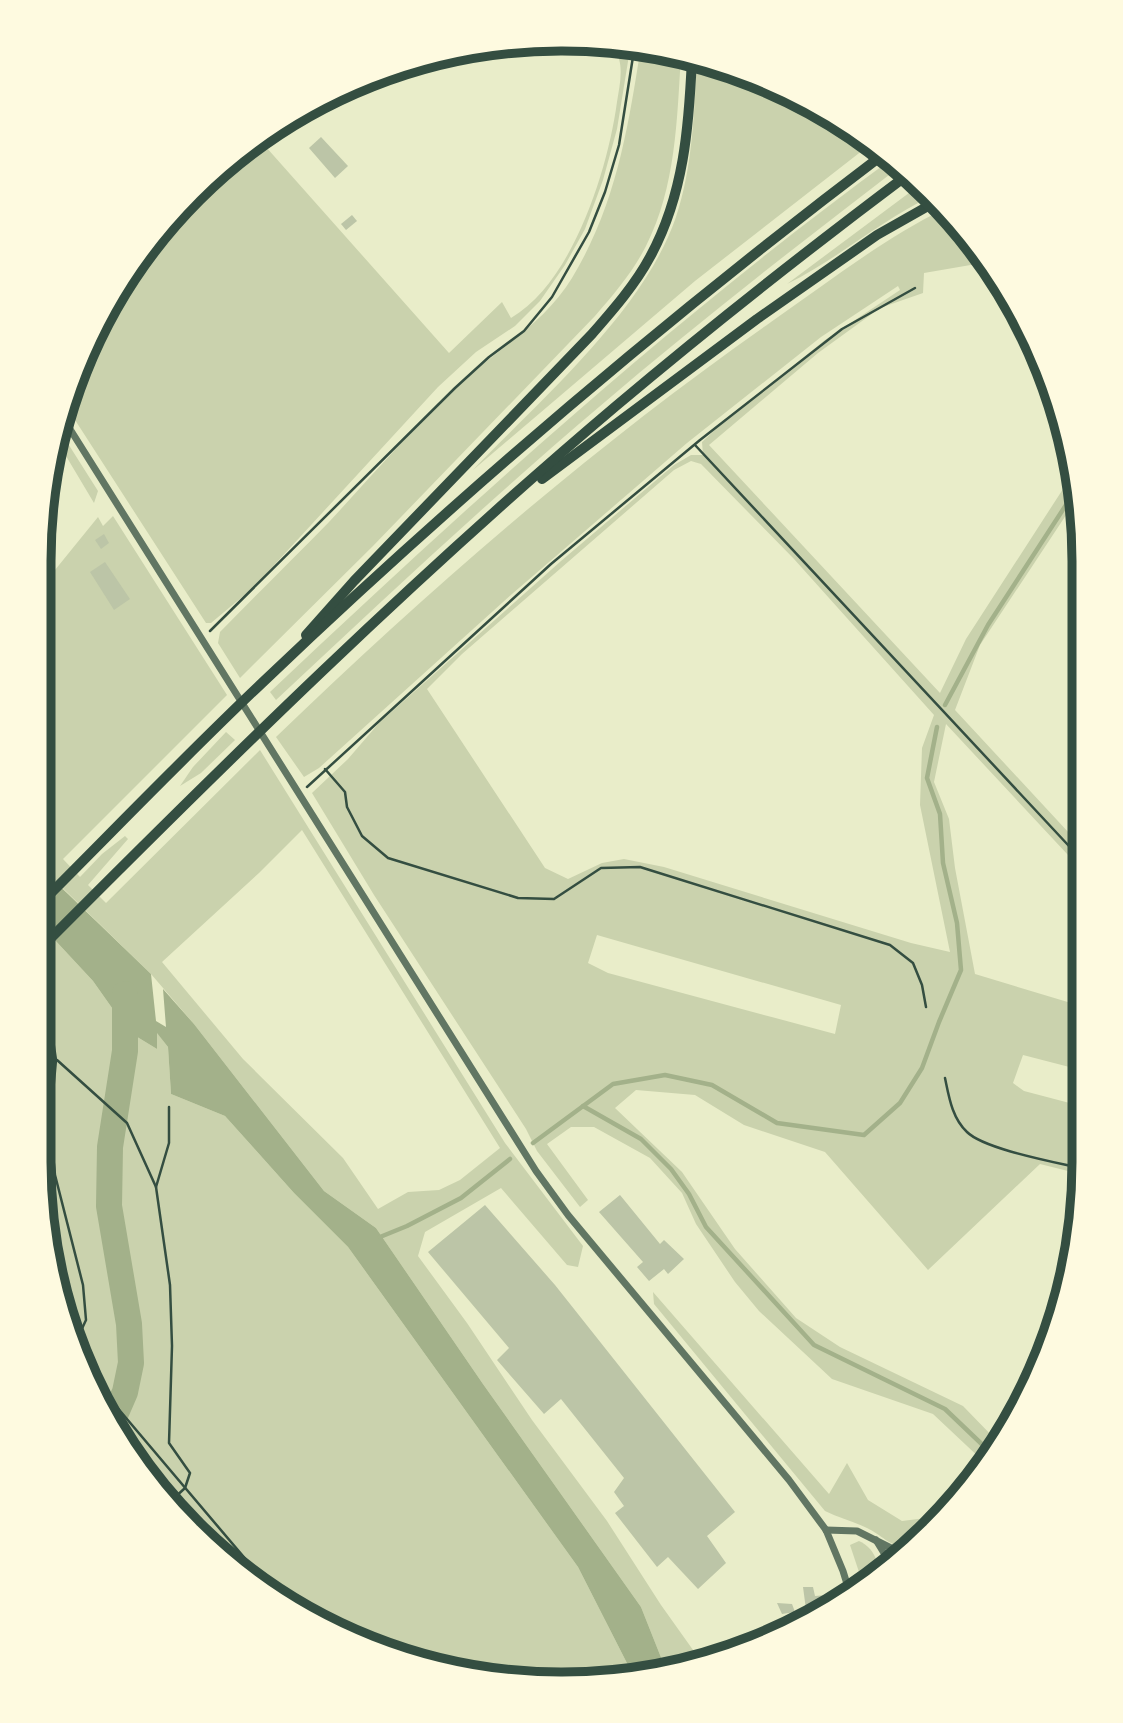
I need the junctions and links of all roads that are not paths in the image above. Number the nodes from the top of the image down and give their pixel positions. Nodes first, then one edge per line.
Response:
1 (691, 67) edge
2 (876, 159) edge
3 (901, 180) edge
4 (928, 206) edge
5 (69, 427) edge
6 (481, 525) junction
7 (264, 681) junction
8 (51, 893) edge
9 (51, 938) edge
10 (826, 1530) junction
11 (875, 1540) junction
12 (894, 1549) edge
13 (886, 1556) edge
14 (847, 1584) edge

1 - 7 highway
2 - 7 highway
3 - 6 highway
4 - 6 highway
5 - 10 street
6 - 9 highway
7 - 8 highway
10 - 11 street
10 - 14 street
11 - 12 street
11 - 13 street

